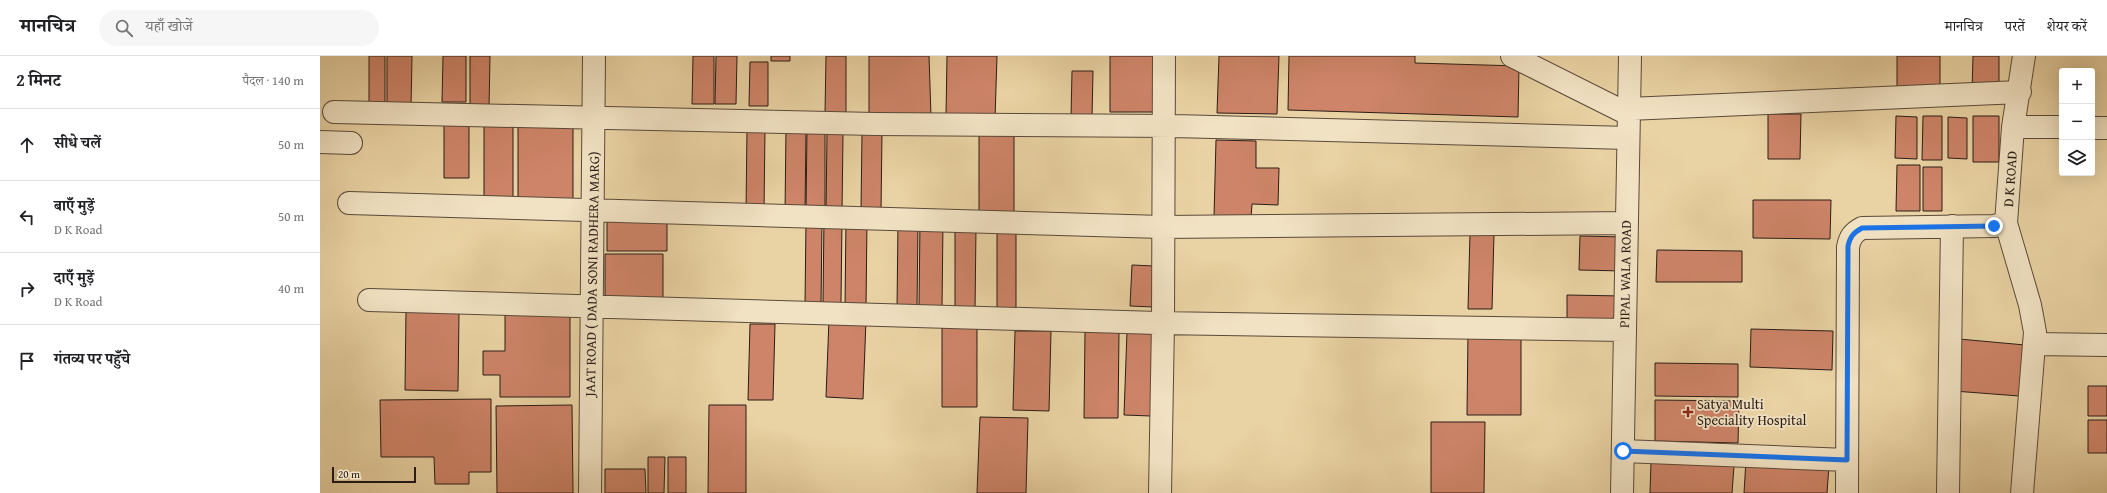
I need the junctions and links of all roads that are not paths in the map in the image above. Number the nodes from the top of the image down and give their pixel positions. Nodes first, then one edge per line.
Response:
1 (594, 56) edge
2 (1164, 56) edge
3 (1512, 56) edge
4 (1630, 56) edge
5 (2024, 56) edge
6 (2020, 92) junction
7 (334, 112) dead end
8 (1628, 112) junction
9 (595, 117) junction
10 (1163, 126) junction
11 (2013, 127) junction
12 (2059, 127) edge
13 (2095, 128) edge
14 (2107, 128) edge
15 (1628, 138) junction
16 (320, 142) edge
17 (351, 143) dead end
18 (349, 203) dead end
19 (593, 210) junction
20 (1626, 223) junction
21 (2006, 223) junction
22 (1952, 226) junction
23 (1162, 227) junction
24 (369, 300) dead end
25 (591, 305) junction
26 (1163, 323) junction
27 (1625, 330) junction
28 (2034, 344) junction
29 (2107, 345) edge
30 (1623, 451) junction
31 (1847, 460) junction
32 (590, 493) edge
33 (1160, 493) edge
34 (1622, 493) edge
35 (1847, 493) edge
36 (1948, 493) edge
37 (2022, 493) edge

1 - 9 street, JAAT ROAD ( DADA SONI RADHERA MARG)
2 - 10 street
3 - 8 street
4 - 8 street, PIPAL WALA ROAD
5 - 6 street, D K ROAD
6 - 8 street
6 - 11 street, D K ROAD
7 - 9 street
8 - 15 street, PIPAL WALA ROAD
9 - 10 street
9 - 19 street, JAAT ROAD ( DADA SONI RADHERA MARG)
10 - 15 street
10 - 23 street
11 - 12 street
11 - 21 street, D K ROAD
13 - 14 street
15 - 20 street, PIPAL WALA ROAD
16 - 17 street
18 - 19 street
19 - 23 street
19 - 25 street, JAAT ROAD ( DADA SONI RADHERA MARG)
20 - 23 street
20 - 27 street, PIPAL WALA ROAD
21 - 22 street, D K ROAD
21 - 28 street
22 - 31 street, D K ROAD
22 - 36 street
23 - 26 street
24 - 25 street
25 - 26 street
25 - 32 street, JAAT ROAD ( DADA SONI RADHERA MARG)
26 - 27 street
26 - 33 street
27 - 30 street, PIPAL WALA ROAD
28 - 29 street
28 - 37 street
30 - 31 street
30 - 34 street, PIPAL WALA ROAD
31 - 35 street, D K ROAD

